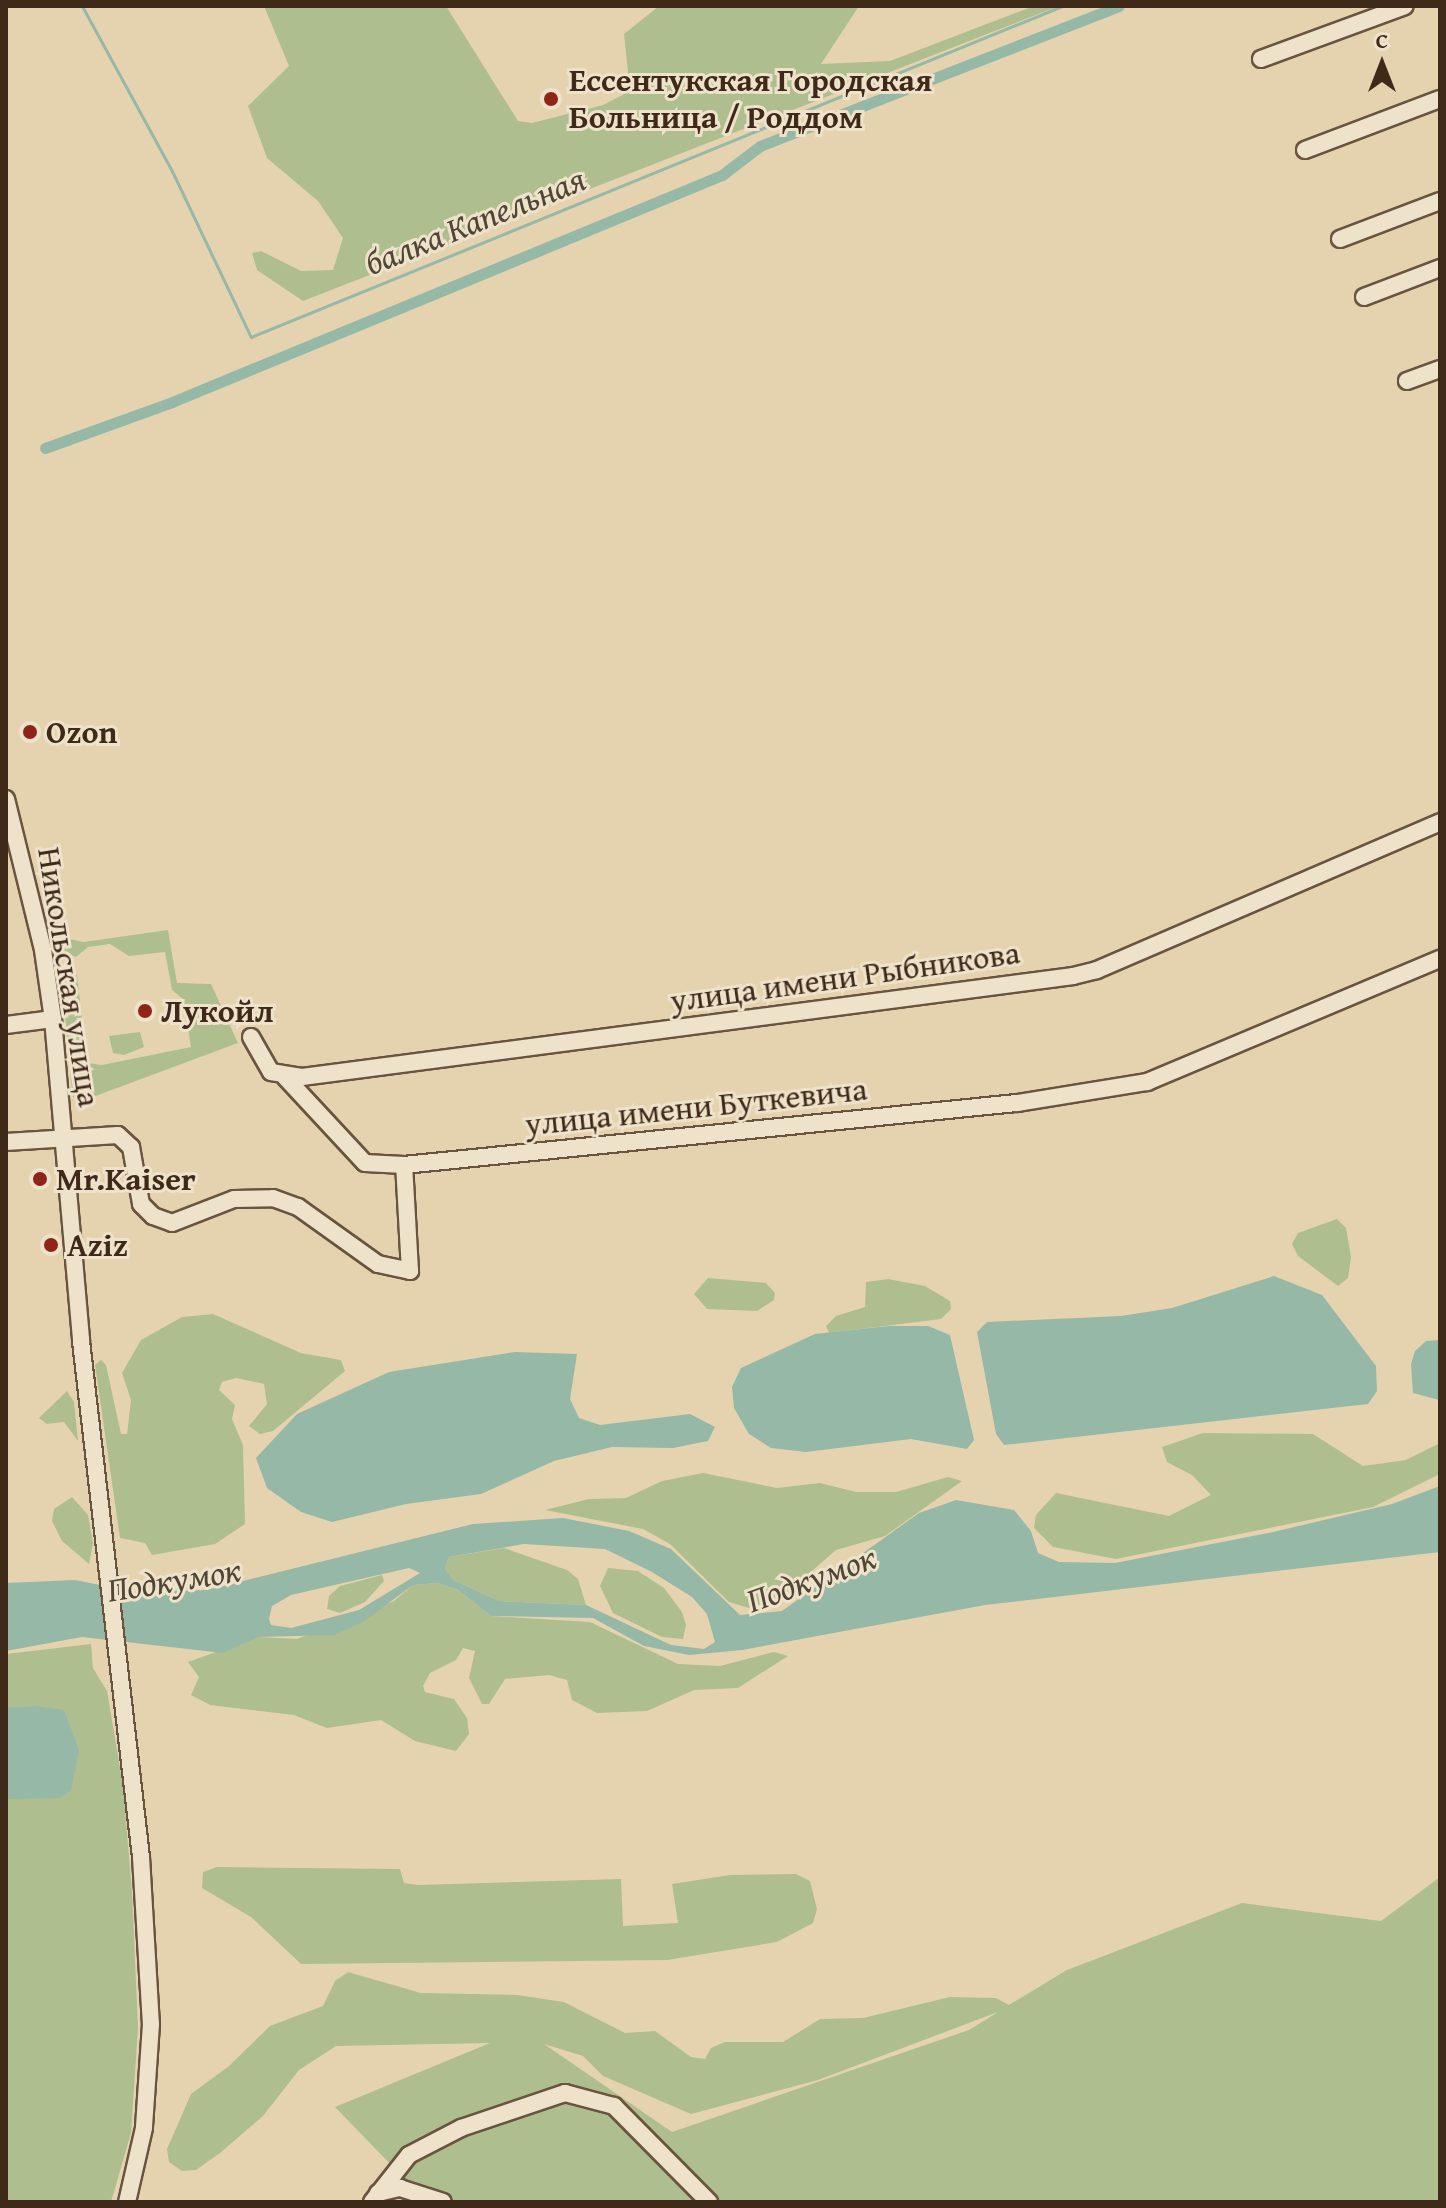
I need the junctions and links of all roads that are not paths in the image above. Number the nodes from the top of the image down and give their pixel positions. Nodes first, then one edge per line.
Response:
1 (1405, 6) edge
2 (1261, 59) dead end
3 (1440, 99) edge
4 (1305, 150) dead end
5 (1440, 201) edge
6 (1340, 239) dead end
7 (1440, 268) edge
8 (1364, 297) dead end
9 (1440, 369) edge
10 (1407, 381) dead end
11 (6, 799) edge
12 (1440, 822) edge
13 (1440, 959) edge
14 (53, 1019) junction
15 (6, 1025) edge
16 (251, 1037) dead end
17 (285, 1077) junction
18 (66, 1135) junction
19 (6, 1142) edge
20 (404, 1165) junction
21 (375, 2198) edge
22 (127, 2202) edge
23 (443, 2202) edge
24 (709, 2202) edge

1 - 2 street
3 - 4 street
5 - 6 street
7 - 8 street
9 - 10 street
11 - 14 street, Никольская улица
12 - 17 street, улица имени Рыбникова
13 - 20 street, улица имени Буткевича
14 - 15 street
14 - 18 street, Никольская улица
16 - 17 street
17 - 20 street, улица имени Буткевича
18 - 19 street
18 - 20 street
18 - 22 street, Никольская улица
21 - 23 street
21 - 24 street

